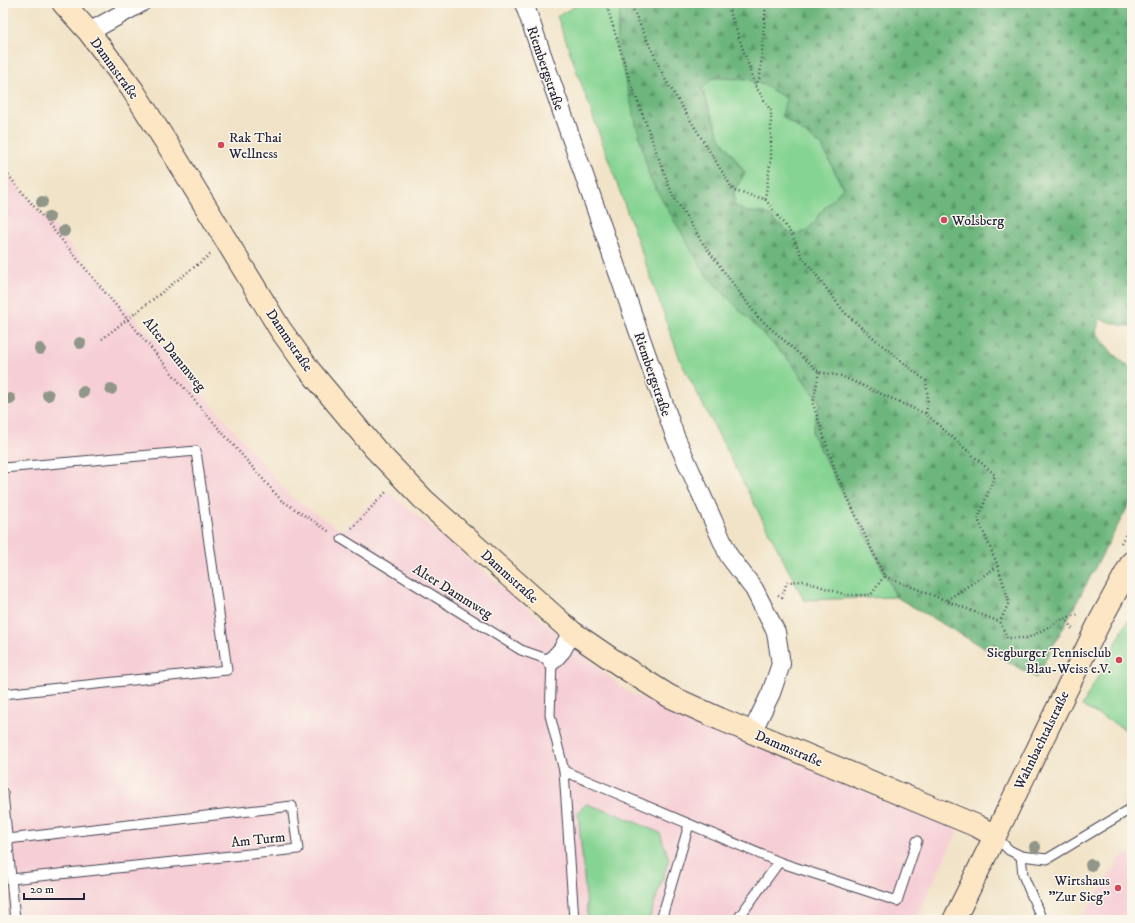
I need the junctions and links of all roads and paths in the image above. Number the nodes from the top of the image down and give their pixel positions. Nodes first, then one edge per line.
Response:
1 (63, 3) edge
2 (141, 3) edge
3 (524, 3) edge
4 (608, 3) edge
5 (630, 3) edge
6 (727, 3) edge
7 (766, 3) edge
8 (89, 32) junction
9 (756, 87) junction
10 (3, 169) edge
11 (765, 198) junction
12 (195, 267) dead end
13 (128, 319) junction
14 (102, 339) dead end
15 (818, 372) junction
16 (926, 414) junction
17 (3, 468) edge
18 (400, 476) junction
19 (342, 539) junction
20 (1132, 562) edge
21 (998, 566) junction
22 (884, 576) junction
23 (754, 590) junction
24 (946, 600) junction
25 (1083, 613) dead end
26 (1066, 618) junction
27 (1000, 622) junction
28 (572, 632) junction
29 (1074, 632) dead end
30 (552, 661) junction
31 (3, 694) edge
32 (752, 732) junction
33 (564, 771) junction
34 (3, 793) edge
35 (1132, 808) edge
36 (689, 825) junction
37 (994, 836) junction
38 (8, 839) junction
39 (917, 841) dead end
40 (1021, 856) junction
41 (779, 862) junction
42 (11, 879) junction
43 (15, 920) edge
44 (574, 920) edge
45 (661, 920) edge
46 (737, 920) edge
47 (954, 920) edge
48 (1042, 920) edge

1 - 8 street, Dammstraße
2 - 8 street
3 - 23 street, Riembergstraße
4 - 15 path
5 - 11 path
6 - 9 path
7 - 9 path
8 - 18 street, Dammstraße
9 - 11 path
10 - 13 path, Alter Dammweg
11 - 16 path
12 - 13 path
13 - 14 path
13 - 19 path, Alter Dammweg
15 - 16 path
15 - 22 path
16 - 21 path
17 - 31 lane
18 - 19 path
18 - 28 street, Dammstraße
19 - 30 lane, Alter Dammweg
20 - 37 street, Wahnbachtalstraße
21 - 24 path
21 - 27 path
22 - 23 path
22 - 24 path
23 - 32 street, Riembergstraße
24 - 27 path
25 - 26 path
26 - 27 path
26 - 29 path
28 - 30 street
28 - 32 street, Dammstraße
30 - 33 lane
32 - 37 street, Dammstraße
33 - 36 lane
33 - 44 lane
34 - 38 lane
35 - 40 lane
36 - 41 lane
36 - 45 lane
37 - 40 lane
37 - 47 street, Wahnbachtalstraße
38 - 42 lane
38 - 42 lane, Am Turm
39 - 41 lane
40 - 48 lane
41 - 46 lane
42 - 43 lane

